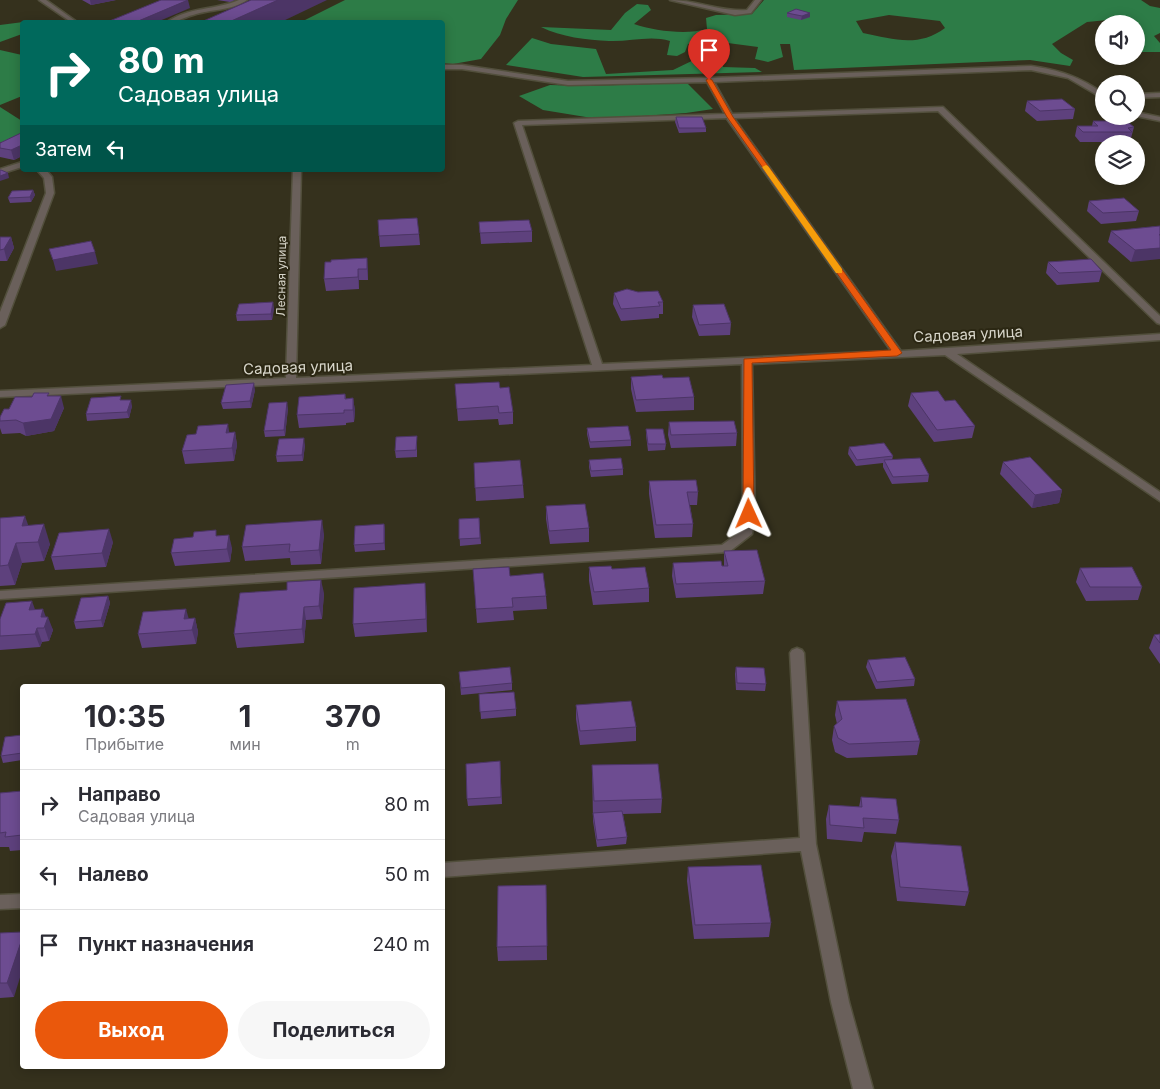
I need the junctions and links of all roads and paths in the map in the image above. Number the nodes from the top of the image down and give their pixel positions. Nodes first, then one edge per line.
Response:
1 (42, 0) edge
2 (244, 0) edge
3 (673, 0) edge
4 (758, 0) edge
5 (71, 20) edge
6 (175, 20) edge
7 (445, 66) edge
8 (709, 80) junction
9 (1095, 90) edge
10 (1160, 95) edge
11 (1145, 96) edge
12 (1145, 116) edge
13 (730, 117) junction
14 (1160, 119) edge
15 (20, 165) edge
16 (0, 172) edge
17 (42, 172) edge
18 (296, 172) edge
19 (1160, 321) edge
20 (0, 325) edge
21 (1160, 337) edge
22 (948, 352) junction
23 (897, 353) junction
24 (747, 361) junction
25 (598, 368) junction
26 (291, 382) junction
27 (0, 394) edge
28 (1160, 497) edge
29 (0, 595) edge
30 (797, 653) dead end
31 (808, 844) junction
32 (445, 870) edge
33 (20, 901) edge
34 (0, 902) edge
35 (863, 1089) edge

1 - 5 street
2 - 6 street
3 - 4 street
7 - 8 street
8 - 9 street
8 - 13 street
10 - 11 street
12 - 14 street
13 - 19 street
13 - 23 street
13 - 25 street
15 - 16 street
17 - 20 street
18 - 26 street, Лесная улица
21 - 22 street, Садовая улица
22 - 23 street, Садовая улица
22 - 28 street
23 - 24 street, Садовая улица
24 - 25 street, Садовая улица
24 - 29 street
25 - 26 street, Садовая улица
26 - 27 street, Садовая улица
30 - 31 street
31 - 32 street
31 - 35 street
33 - 34 street

